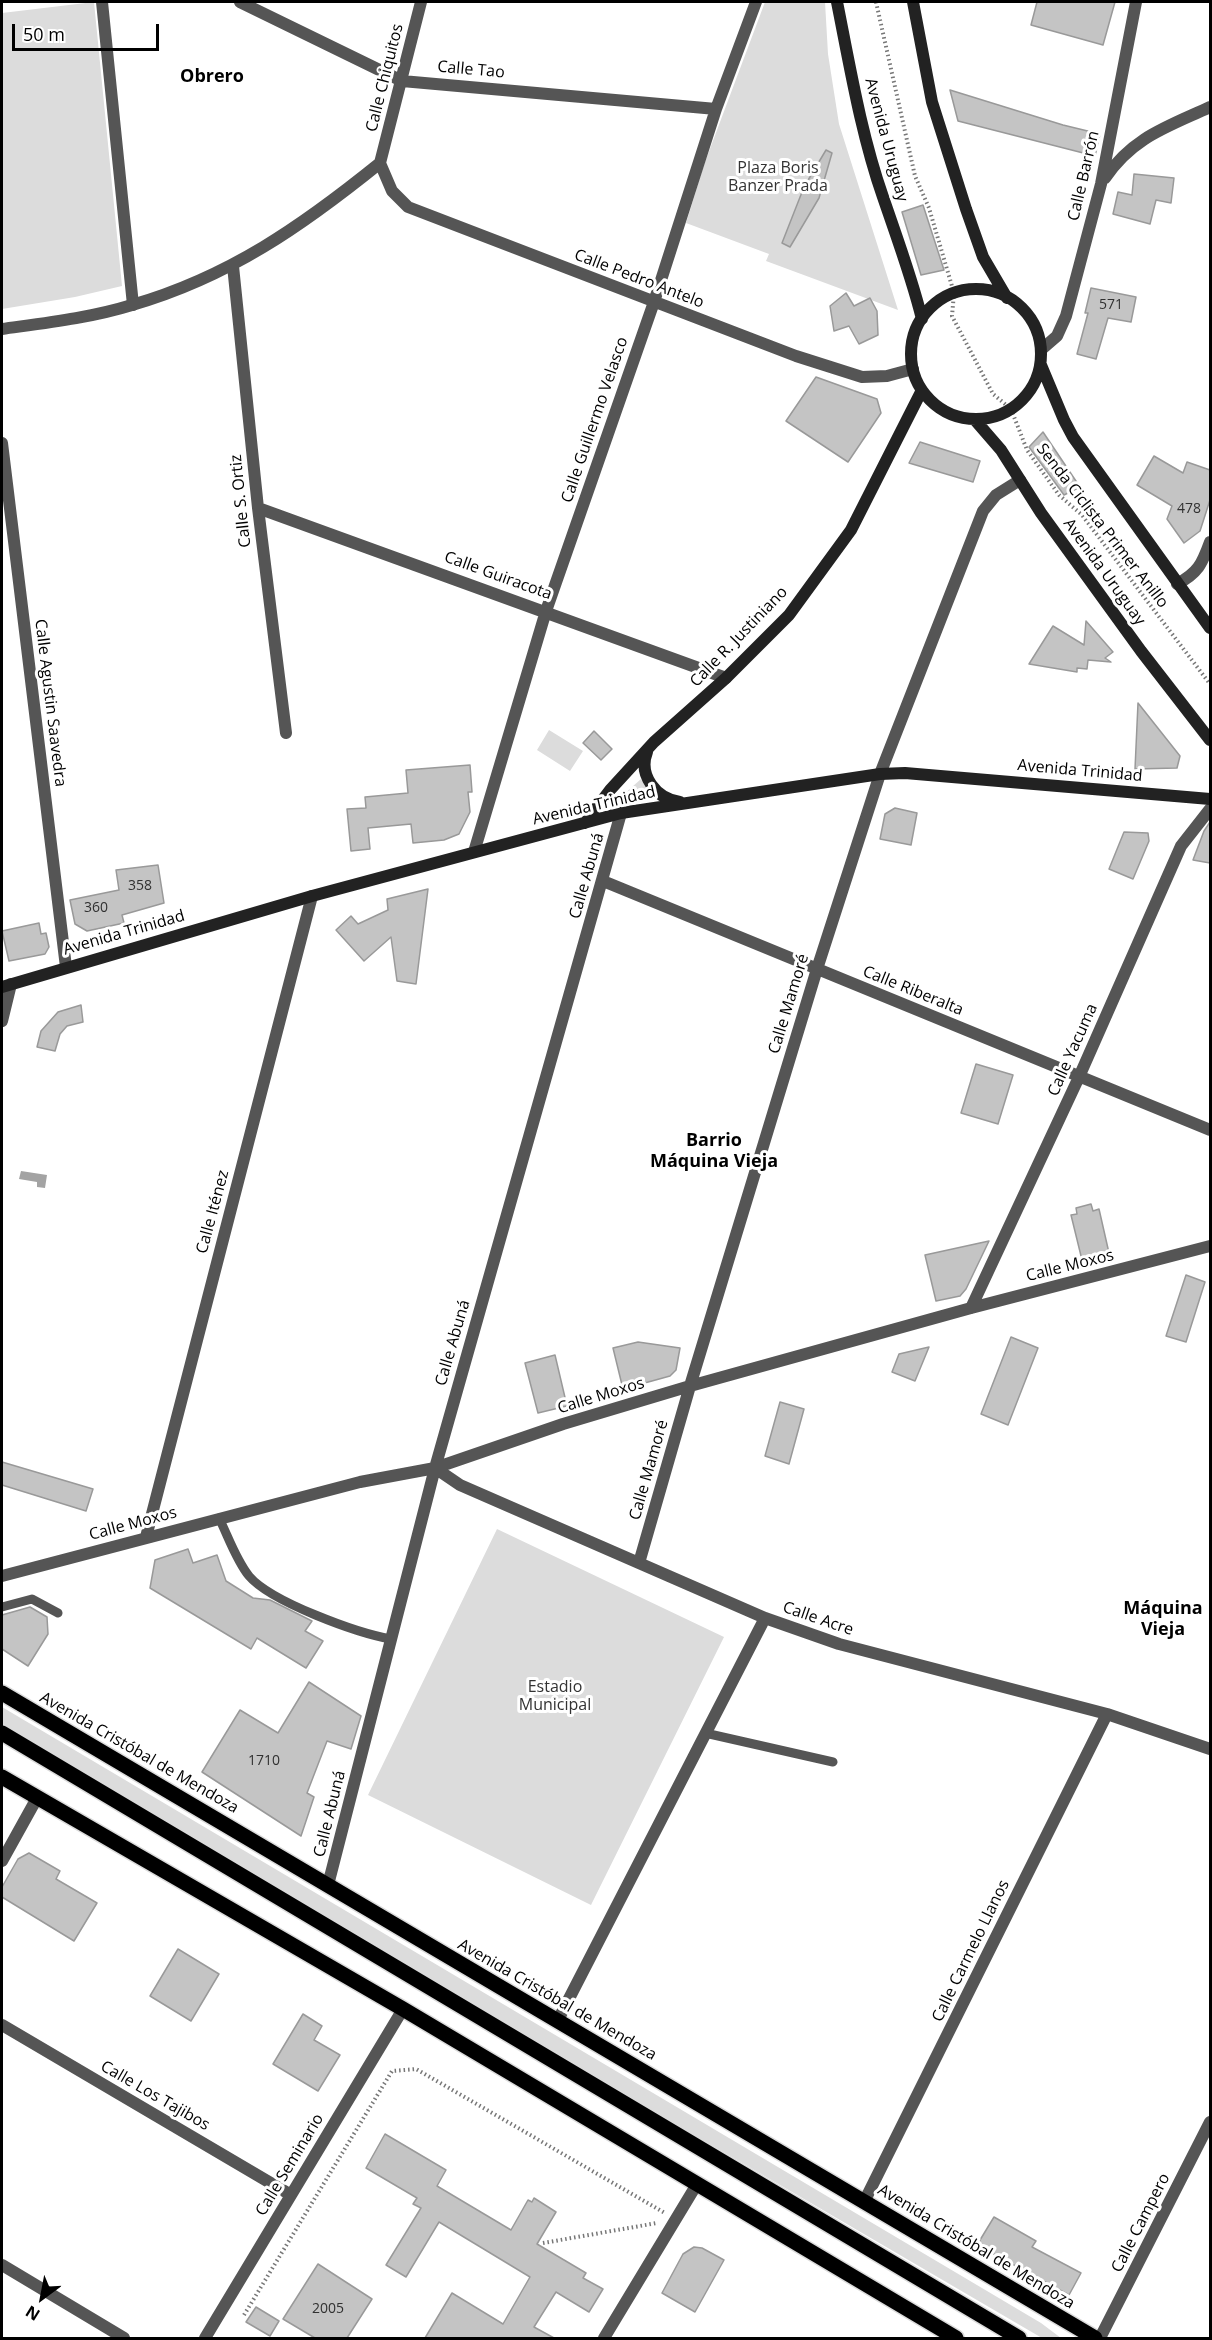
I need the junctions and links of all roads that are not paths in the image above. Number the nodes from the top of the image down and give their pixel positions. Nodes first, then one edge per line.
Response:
1 (102, 2) edge
2 (240, 2) edge
3 (421, 2) edge
4 (756, 2) edge
5 (837, 2) edge
6 (913, 2) edge
7 (1136, 2) edge
8 (402, 81) junction
9 (1210, 107) edge
10 (716, 109) junction
11 (380, 163) junction
12 (1101, 184) junction
13 (233, 266) junction
14 (1007, 298) junction
15 (654, 302) junction
16 (133, 305) junction
17 (922, 319) junction
18 (2, 329) edge
19 (1042, 349) junction
20 (1041, 365) junction
21 (913, 369) junction
22 (922, 390) junction
23 (975, 420) junction
24 (2, 443) edge
25 (1020, 480) junction
26 (258, 508) junction
27 (1210, 542) edge
28 (1177, 584) junction
29 (546, 611) junction
30 (1210, 628) edge
31 (726, 678) junction
32 (286, 733) dead end
33 (1210, 740) edge
34 (654, 742) junction
35 (880, 774) junction
36 (1210, 799) edge
37 (690, 802) junction
38 (1210, 809) edge
39 (621, 813) junction
40 (585, 823) junction
41 (474, 852) junction
42 (603, 881) junction
43 (312, 896) junction
44 (66, 967) junction
45 (817, 969) junction
46 (6, 986) edge
47 (2, 1021) edge
48 (1079, 1077) junction
49 (1210, 1130) edge
50 (1210, 1246) edge
51 (971, 1308) junction
52 (690, 1386) junction
53 (435, 1468) junction
54 (219, 1518) junction
55 (146, 1537) junction
56 (639, 1563) junction
57 (2, 1576) edge
58 (2, 1607) edge
59 (58, 1612) dead end
60 (765, 1618) junction
61 (391, 1639) junction
62 (2, 1693) edge
63 (1107, 1714) junction
64 (2, 1733) edge
65 (705, 1733) junction
66 (1210, 1749) edge
67 (833, 1762) dead end
68 (2, 1777) edge
69 (38, 1798) junction
70 (2, 1861) edge
71 (328, 1885) junction
72 (403, 2009) junction
73 (558, 2020) junction
74 (2, 2025) edge
75 (1210, 2122) edge
76 (697, 2184) junction
77 (291, 2195) junction
78 (864, 2202) junction
79 (2, 2265) edge
80 (124, 2338) edge
81 (205, 2338) edge
82 (604, 2338) edge
83 (956, 2338) edge
84 (1019, 2338) edge
85 (1098, 2338) edge

1 - 16 street
2 - 8 street, Calle Tao
3 - 8 street, Calle Chiquitos
4 - 10 street, Calle Guillermo Velasco
5 - 17 main road, Avenida Uruguay
6 - 14 main road
7 - 12 street, Calle Barrón
8 - 10 street, Calle Tao
8 - 11 street, Calle Chiquitos
9 - 12 street
10 - 15 street, Calle Guillermo Velasco
11 - 13 street
11 - 15 street, Calle Pedro Antelo
12 - 19 street, Calle Barrón
13 - 16 street
13 - 26 street, Calle S. Ortiz
14 - 17 main road
14 - 19 main road
15 - 21 street, Calle Pedro Antelo
15 - 29 street, Calle Guillermo Velasco
16 - 18 street
17 - 21 main road
19 - 20 main road
20 - 23 main road
20 - 28 main road
21 - 22 main road
22 - 23 main road
22 - 31 main road, Calle R. Justiniano
23 - 25 main road, Avenida Uruguay
24 - 44 street, Calle Agustin Saavedra
25 - 33 main road, Avenida Uruguay
25 - 35 street, Calle Mamoré
26 - 29 street, Calle Guiracota
26 - 32 street, Calle S. Ortiz
27 - 28 street
28 - 30 main road
29 - 31 street, Calle Guiracota
29 - 41 street, Calle Guillermo Velasco
31 - 34 main road, Calle R. Justiniano
34 - 37 main road
34 - 40 main road, Calle R. Justiniano
35 - 36 main road, Avenida Trinidad
35 - 37 main road, Avenida Trinidad
35 - 45 street, Calle Mamoré
37 - 39 main road, Avenida Trinidad
38 - 48 street, Calle Yacuma
39 - 40 main road, Avenida Trinidad
39 - 42 street, Calle Abuná
40 - 41 main road, Avenida Trinidad
41 - 43 main road, Avenida Trinidad
42 - 45 street, Calle Riberalta
42 - 53 street, Calle Abuná
43 - 44 main road, Avenida Trinidad
43 - 55 street, Calle Iténez
44 - 46 main road, Avenida Trinidad
45 - 48 street, Calle Riberalta
45 - 52 street, Calle Mamoré
46 - 47 street
48 - 49 street, Calle Riberalta
48 - 51 street, Calle Yacuma
50 - 51 street, Calle Moxos
51 - 52 street, Calle Moxos
52 - 53 street, Calle Moxos
52 - 56 street, Calle Mamoré
53 - 54 street, Calle Moxos
53 - 56 street, Calle Acre
53 - 61 street, Calle Abuná
54 - 55 street, Calle Moxos
54 - 61 lane
55 - 57 street, Calle Moxos
56 - 60 street, Calle Acre
58 - 59 lane
60 - 63 street, Calle Acre
60 - 65 street
61 - 71 street, Calle Abuná
62 - 71 main road, Avenida Cristóbal de Mendoza
63 - 66 street, Calle Acre
63 - 78 street, Calle Carmelo Llanos
64 - 84 main road
65 - 67 lane
65 - 73 street
68 - 69 main road
69 - 70 street
69 - 72 main road
71 - 73 main road, Avenida Cristóbal de Mendoza
72 - 76 main road
72 - 77 street, Calle Seminario
73 - 78 main road, Avenida Cristóbal de Mendoza
74 - 77 street, Calle Los Tajibos
75 - 85 street, Calle Campero
76 - 82 street
76 - 83 main road
77 - 81 street, Calle Seminario
78 - 85 main road, Avenida Cristóbal de Mendoza
79 - 80 street

